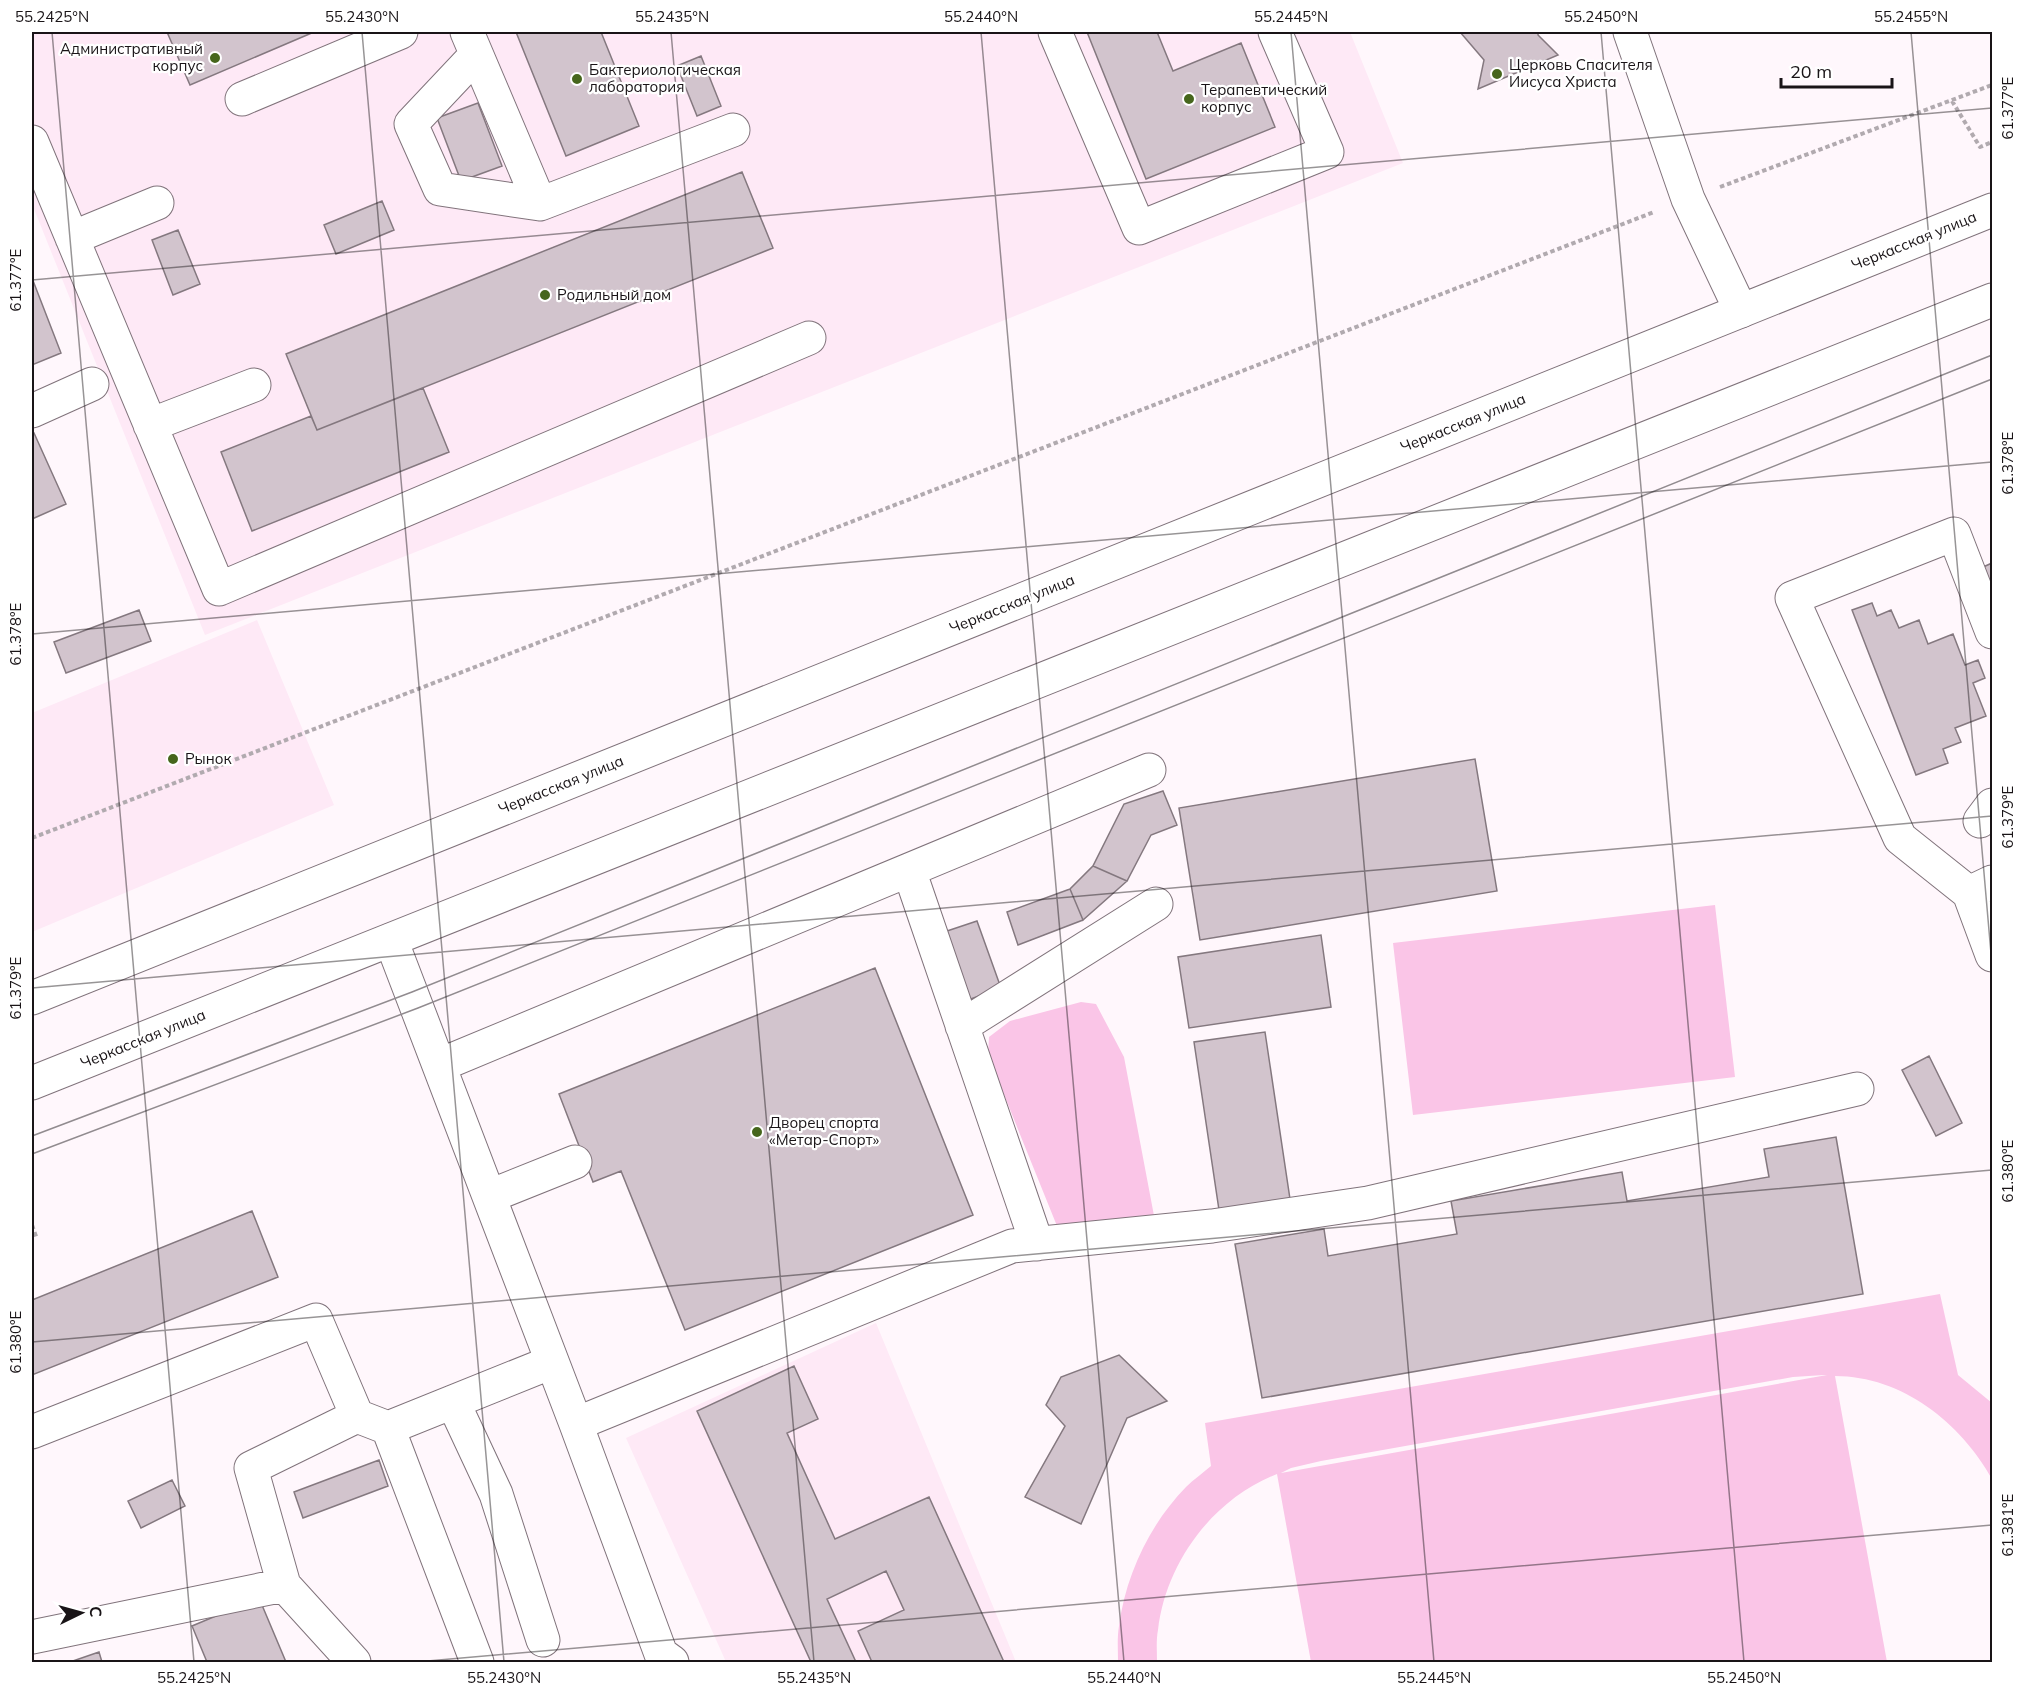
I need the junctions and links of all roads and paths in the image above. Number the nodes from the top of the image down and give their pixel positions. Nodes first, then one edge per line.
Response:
1 (401, 32) edge
2 (1055, 32) edge
3 (1275, 32) edge
4 (1630, 32) edge
5 (472, 44) edge
6 (1992, 85) edge
7 (242, 99) dead end
8 (1952, 100) junction
9 (733, 130) dead end
10 (32, 142) edge
11 (1992, 142) edge
12 (1688, 199) junction
13 (157, 203) dead end
14 (540, 204) junction
15 (1992, 210) edge
16 (72, 238) junction
17 (1992, 300) edge
18 (1741, 311) junction
19 (808, 338) dead end
20 (92, 384) dead end
21 (254, 385) dead end
22 (32, 411) edge
23 (150, 425) junction
24 (1992, 632) edge
25 (1149, 770) dead end
26 (32, 838) edge
27 (909, 870) junction
28 (1981, 887) edge
29 (1156, 904) dead end
30 (391, 940) junction
31 (1992, 955) edge
32 (32, 998) edge
33 (962, 1026) junction
34 (440, 1065) junction
35 (32, 1083) edge
36 (1857, 1089) dead end
37 (575, 1162) dead end
38 (490, 1196) junction
39 (32, 1225) edge
40 (37, 1239) dead end
41 (1037, 1244) junction
42 (552, 1362) junction
43 (453, 1402) junction
44 (357, 1416) junction
45 (576, 1424) junction
46 (388, 1428) junction
47 (32, 1432) edge
48 (284, 1585) junction
49 (32, 1637) edge
50 (543, 1640) dead end
51 (350, 1661) edge
52 (477, 1662) edge
53 (672, 1662) edge

1 - 7 main road
2 - 3 main road
4 - 12 main road
5 - 14 main road
5 - 14 main road
6 - 8 path
8 - 11 path
8 - 12 path
9 - 14 main road
10 - 16 main road
12 - 18 main road
12 - 26 path
13 - 16 main road
15 - 18 main road, Черкасская улица
16 - 23 main road
17 - 30 main road, Черкасская улица
18 - 32 main road, Черкасская улица
19 - 23 main road
20 - 22 main road
21 - 23 main road
24 - 28 main road
25 - 27 main road
27 - 33 main road
27 - 34 main road
28 - 31 main road
29 - 33 main road
30 - 34 main road
30 - 35 main road, Черкасская улица
33 - 41 main road
34 - 38 main road
36 - 41 main road
37 - 38 main road
38 - 42 main road
39 - 40 path
41 - 45 main road
42 - 43 main road
42 - 45 main road
43 - 46 main road
43 - 50 main road
44 - 46 main road
44 - 47 main road
44 - 48 main road
45 - 53 main road
46 - 52 main road
48 - 49 main road
48 - 51 main road

